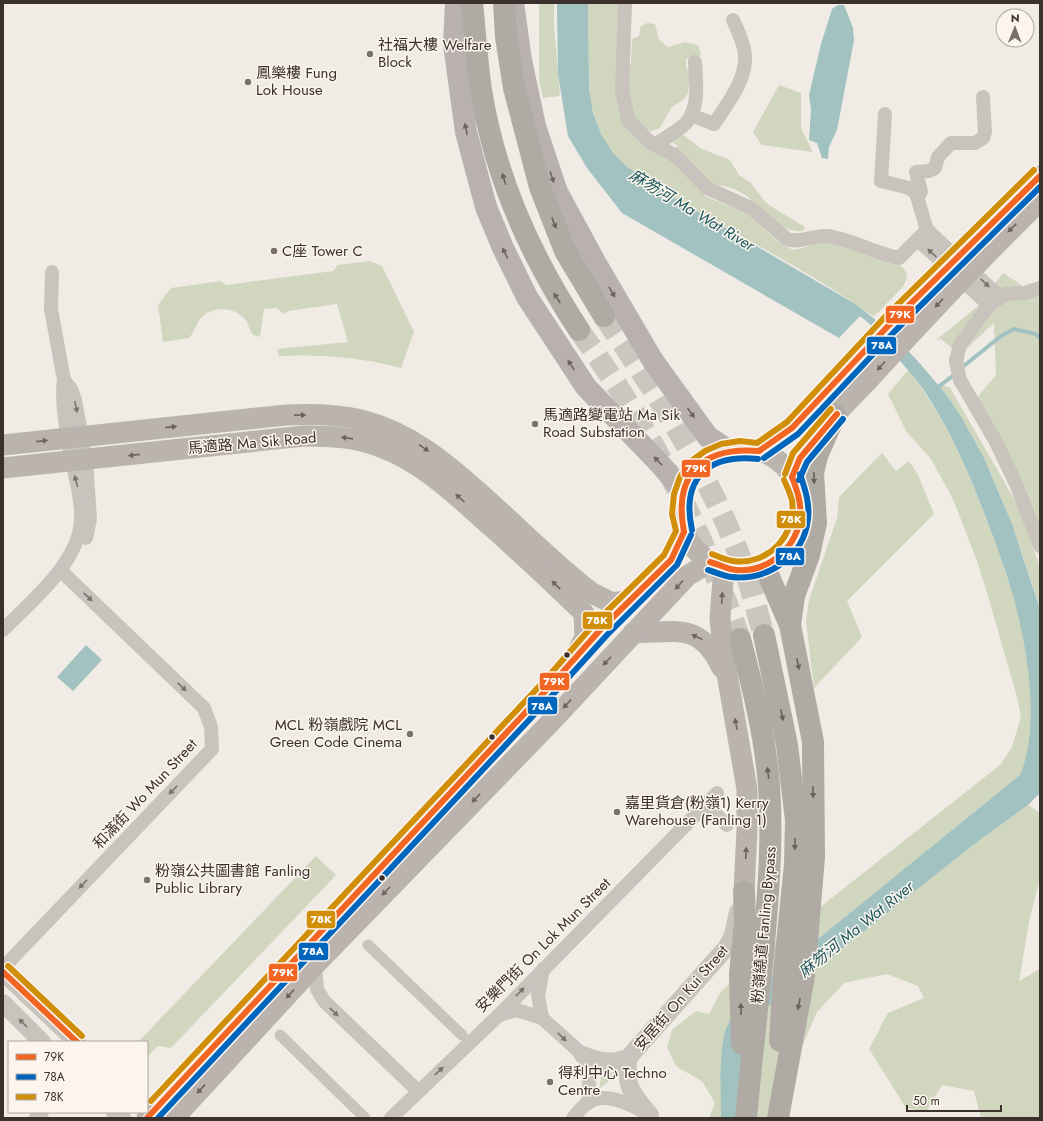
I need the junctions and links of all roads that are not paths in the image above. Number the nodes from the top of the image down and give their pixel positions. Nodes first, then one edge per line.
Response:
1 (456, 3) edge
2 (472, 3) edge
3 (504, 3) edge
4 (513, 3) edge
5 (625, 3) edge
6 (733, 20) dead end
7 (695, 62) dead end
8 (983, 97) dead end
9 (885, 114) dead end
10 (691, 115) junction
11 (656, 144) junction
12 (1040, 176) edge
13 (916, 193) junction
14 (1040, 201) edge
15 (922, 235) junction
16 (959, 268) junction
17 (52, 272) dead end
18 (1040, 288) edge
19 (994, 301) junction
20 (604, 316) tunnel mouth
21 (578, 330) tunnel mouth
22 (836, 416) junction
23 (75, 438) junction
24 (3, 445) edge
25 (728, 450) junction
26 (759, 451) junction
27 (79, 460) junction
28 (3, 468) edge
29 (792, 477) junction
30 (683, 491) junction
31 (684, 532) junction
32 (1040, 546) edge
33 (717, 565) junction
34 (764, 565) junction
35 (62, 573) junction
36 (632, 600) junction
37 (790, 626) junction
38 (3, 630) edge
39 (634, 633) junction
40 (764, 636) tunnel mouth
41 (3, 639) edge
42 (740, 640) tunnel mouth
43 (576, 655) junction
44 (727, 679) junction
45 (717, 792) dead end
46 (705, 804) junction
47 (727, 825) dead end
48 (744, 892) junction
49 (756, 922) junction
50 (798, 924) junction
51 (368, 945) dead end
52 (316, 964) junction
53 (3, 968) edge
54 (543, 969) junction
55 (3, 972) edge
56 (3, 1003) edge
57 (498, 1016) junction
58 (542, 1018) junction
59 (280, 1035) dead end
60 (462, 1036) dead end
61 (41, 1041) edge
62 (76, 1041) edge
63 (583, 1055) junction
64 (629, 1057) junction
65 (418, 1091) junction
66 (588, 1103) junction
67 (151, 1114) edge
68 (651, 1117) edge
69 (174, 1118) edge
70 (365, 1118) edge
71 (391, 1118) edge
72 (573, 1118) edge
73 (745, 1118) edge
74 (777, 1118) edge

30 -> 1 main road
21 -> 2 highway
3 -> 20 highway
4 -> 25 main road
5 - 11 street
6 - 10 street
7 - 10 street
8 - 13 street
9 - 13 street
10 - 11 street
11 - 15 street
12 - 16 main road
13 - 15 street
14 -> 16 main road
15 - 16 street
16 - 19 street
16 -> 22 main road
16 - 26 main road
17 - 23 street
18 - 19 street
19 - 32 street
22 - 29 main road
22 -> 37 highway
24 -> 23 main road, 馬適路 Ma Sik Road
23 - 27 street
23 -> 36 main road, 馬適路 Ma Sik Road
25 - 26 main road
25 - 30 main road
26 - 29 main road
27 - 28 main road, 馬適路 Ma Sik Road
27 - 35 street
43 -> 27 main road, 馬適路 Ma Sik Road
29 - 34 main road
30 - 31 main road
31 - 33 main road
31 - 36 main road
33 - 34 main road
33 -> 39 main road
44 -> 33 main road
34 - 37 highway
35 - 38 street
35 - 41 street
35 -> 53 street, 和滿街 Wo Mun Street
36 - 43 main road
37 -> 50 highway
44 -> 39 main road
39 -> 52 main road
40 -> 50 highway, 粉嶺繞道 Fanling Bypass
49 -> 42 highway, 粉嶺繞道 Fanling Bypass
43 - 67 main road
48 -> 44 main road
45 - 46 street, 安樂門街 On Lok Mun Street
46 - 47 street
46 - 54 street, 安樂門街 On Lok Mun Street
48 - 49 highway
48 - 64 street, 安居街 On Kui Street
73 -> 49 highway, 粉嶺繞道 Fanling Bypass
50 -> 74 highway, 粉嶺繞道 Fanling Bypass
51 - 60 street
52 -> 65 street
52 -> 69 main road
57 -> 54 street, 安樂門街 On Lok Mun Street
54 - 58 street
55 - 62 street
61 -> 56 street
57 - 58 street
65 -> 57 street, 安樂門街 On Lok Mun Street
58 -> 63 street
59 - 70 street
63 - 64 street
63 - 66 street
64 - 68 street
65 - 71 street, 安樂門街 On Lok Mun Street
66 - 68 street
66 - 72 street

